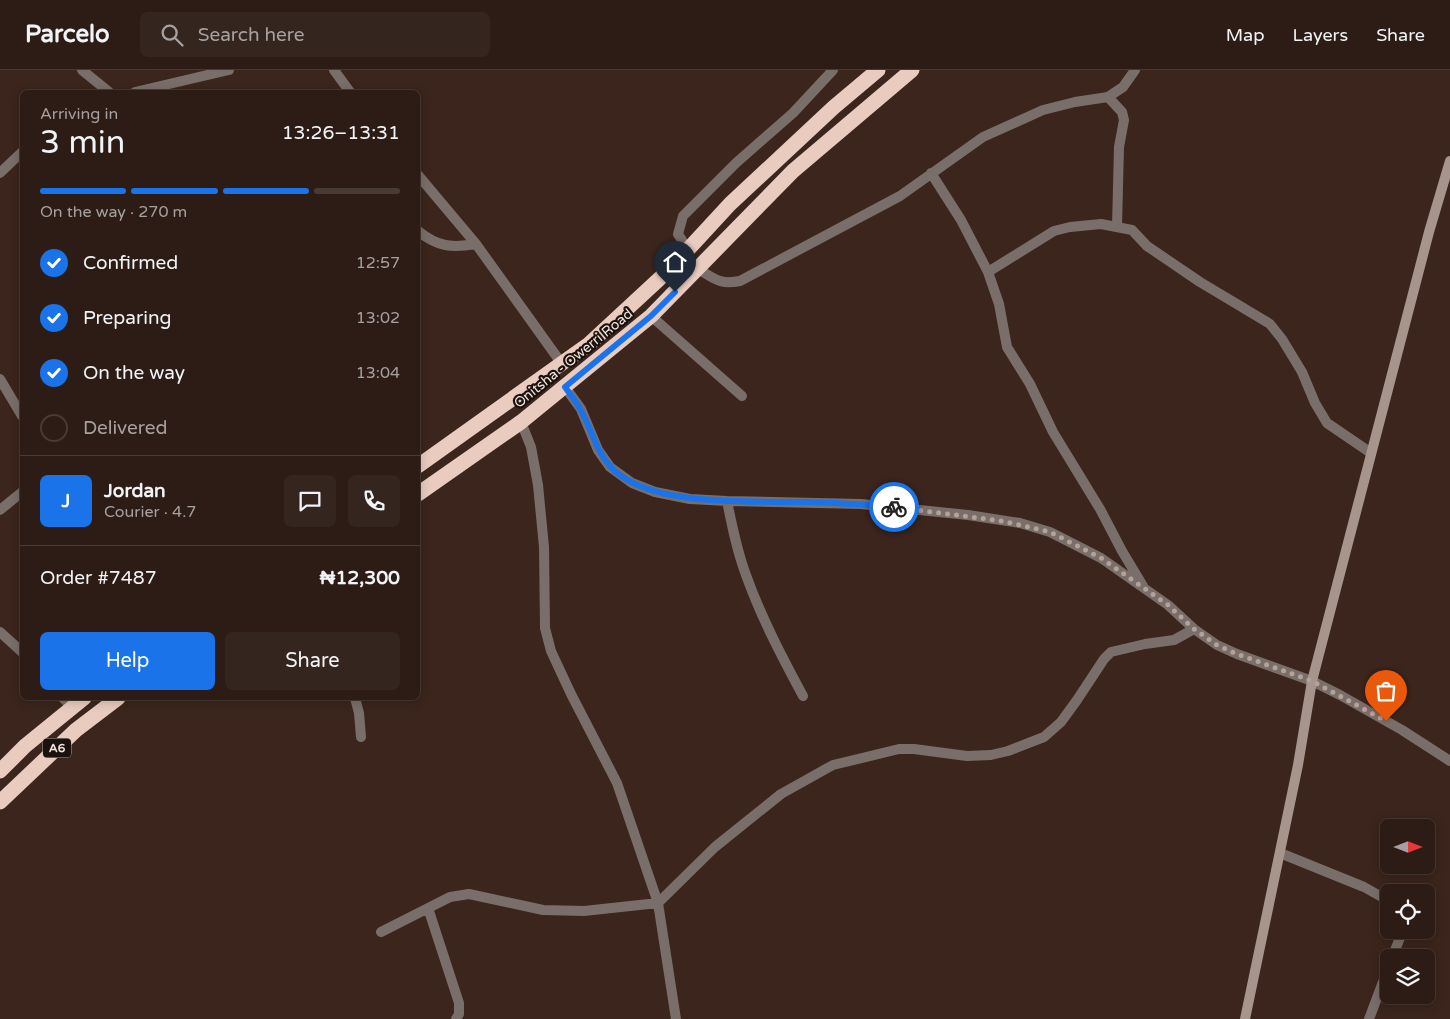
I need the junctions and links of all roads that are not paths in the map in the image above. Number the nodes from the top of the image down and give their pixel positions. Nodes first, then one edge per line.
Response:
1 (82, 70) edge
2 (229, 70) edge
3 (334, 70) edge
4 (833, 70) edge
5 (878, 70) edge
6 (912, 70) edge
7 (1135, 70) edge
8 (107, 90) edge
9 (144, 90) edge
10 (349, 90) edge
11 (1108, 97) junction
12 (20, 154) edge
13 (1450, 161) edge
14 (0, 173) edge
15 (931, 173) junction
16 (420, 177) edge
17 (1117, 226) junction
18 (420, 233) edge
19 (476, 244) junction
20 (688, 250) junction
21 (698, 268) junction
22 (988, 272) junction
23 (651, 316) junction
24 (562, 364) junction
25 (0, 379) edge
26 (565, 387) junction
27 (742, 396) dead end
28 (20, 413) edge
29 (521, 422) junction
30 (1371, 453) junction
31 (420, 465) edge
32 (420, 493) edge
33 (20, 494) edge
34 (727, 501) junction
35 (0, 510) edge
36 (1146, 590) junction
37 (1194, 629) junction
38 (0, 632) edge
39 (20, 650) edge
40 (1312, 681) junction
41 (803, 696) dead end
42 (115, 700) edge
43 (355, 700) edge
44 (73, 701) edge
45 (361, 737) dead end
46 (1450, 762) edge
47 (0, 771) edge
48 (0, 802) edge
49 (1280, 853) junction
50 (1380, 896) edge
51 (658, 903) junction
52 (428, 908) junction
53 (381, 932) dead end
54 (1380, 990) edge
55 (456, 1019) edge
56 (676, 1019) edge
57 (1245, 1019) edge
58 (1369, 1019) edge

1 - 8 street
2 - 9 street
3 - 10 street
4 - 20 street
5 - 20 highway, Onitsha - Owerri Road
6 - 21 highway, Onitsha - Owerri Road
7 - 11 street
11 - 15 street
11 - 17 street
12 - 14 street
13 - 30 street
15 - 21 street
15 - 22 street
16 - 19 street
17 - 22 street
17 - 30 street
18 - 19 street
19 - 24 street
20 - 24 highway, Onitsha - Owerri Road
21 - 23 highway, Onitsha - Owerri Road
22 - 36 street
23 - 26 highway, Onitsha - Owerri Road
23 - 27 street
24 - 31 highway, Onitsha - Owerri Road
25 - 28 street
26 - 29 highway, Onitsha - Owerri Road
26 - 34 street
29 - 32 highway, Onitsha - Owerri Road
29 - 51 street
30 - 40 street
33 - 35 street
34 - 36 street
34 - 41 street
36 - 37 street
37 - 40 street
37 - 51 street
38 - 39 street
40 - 46 street
40 - 49 street
42 - 48 highway, A6
43 - 45 street
44 - 47 highway, A6
49 - 50 street
49 - 57 street
51 - 52 street
51 - 56 street
52 - 53 street
52 - 55 street
54 - 58 street

